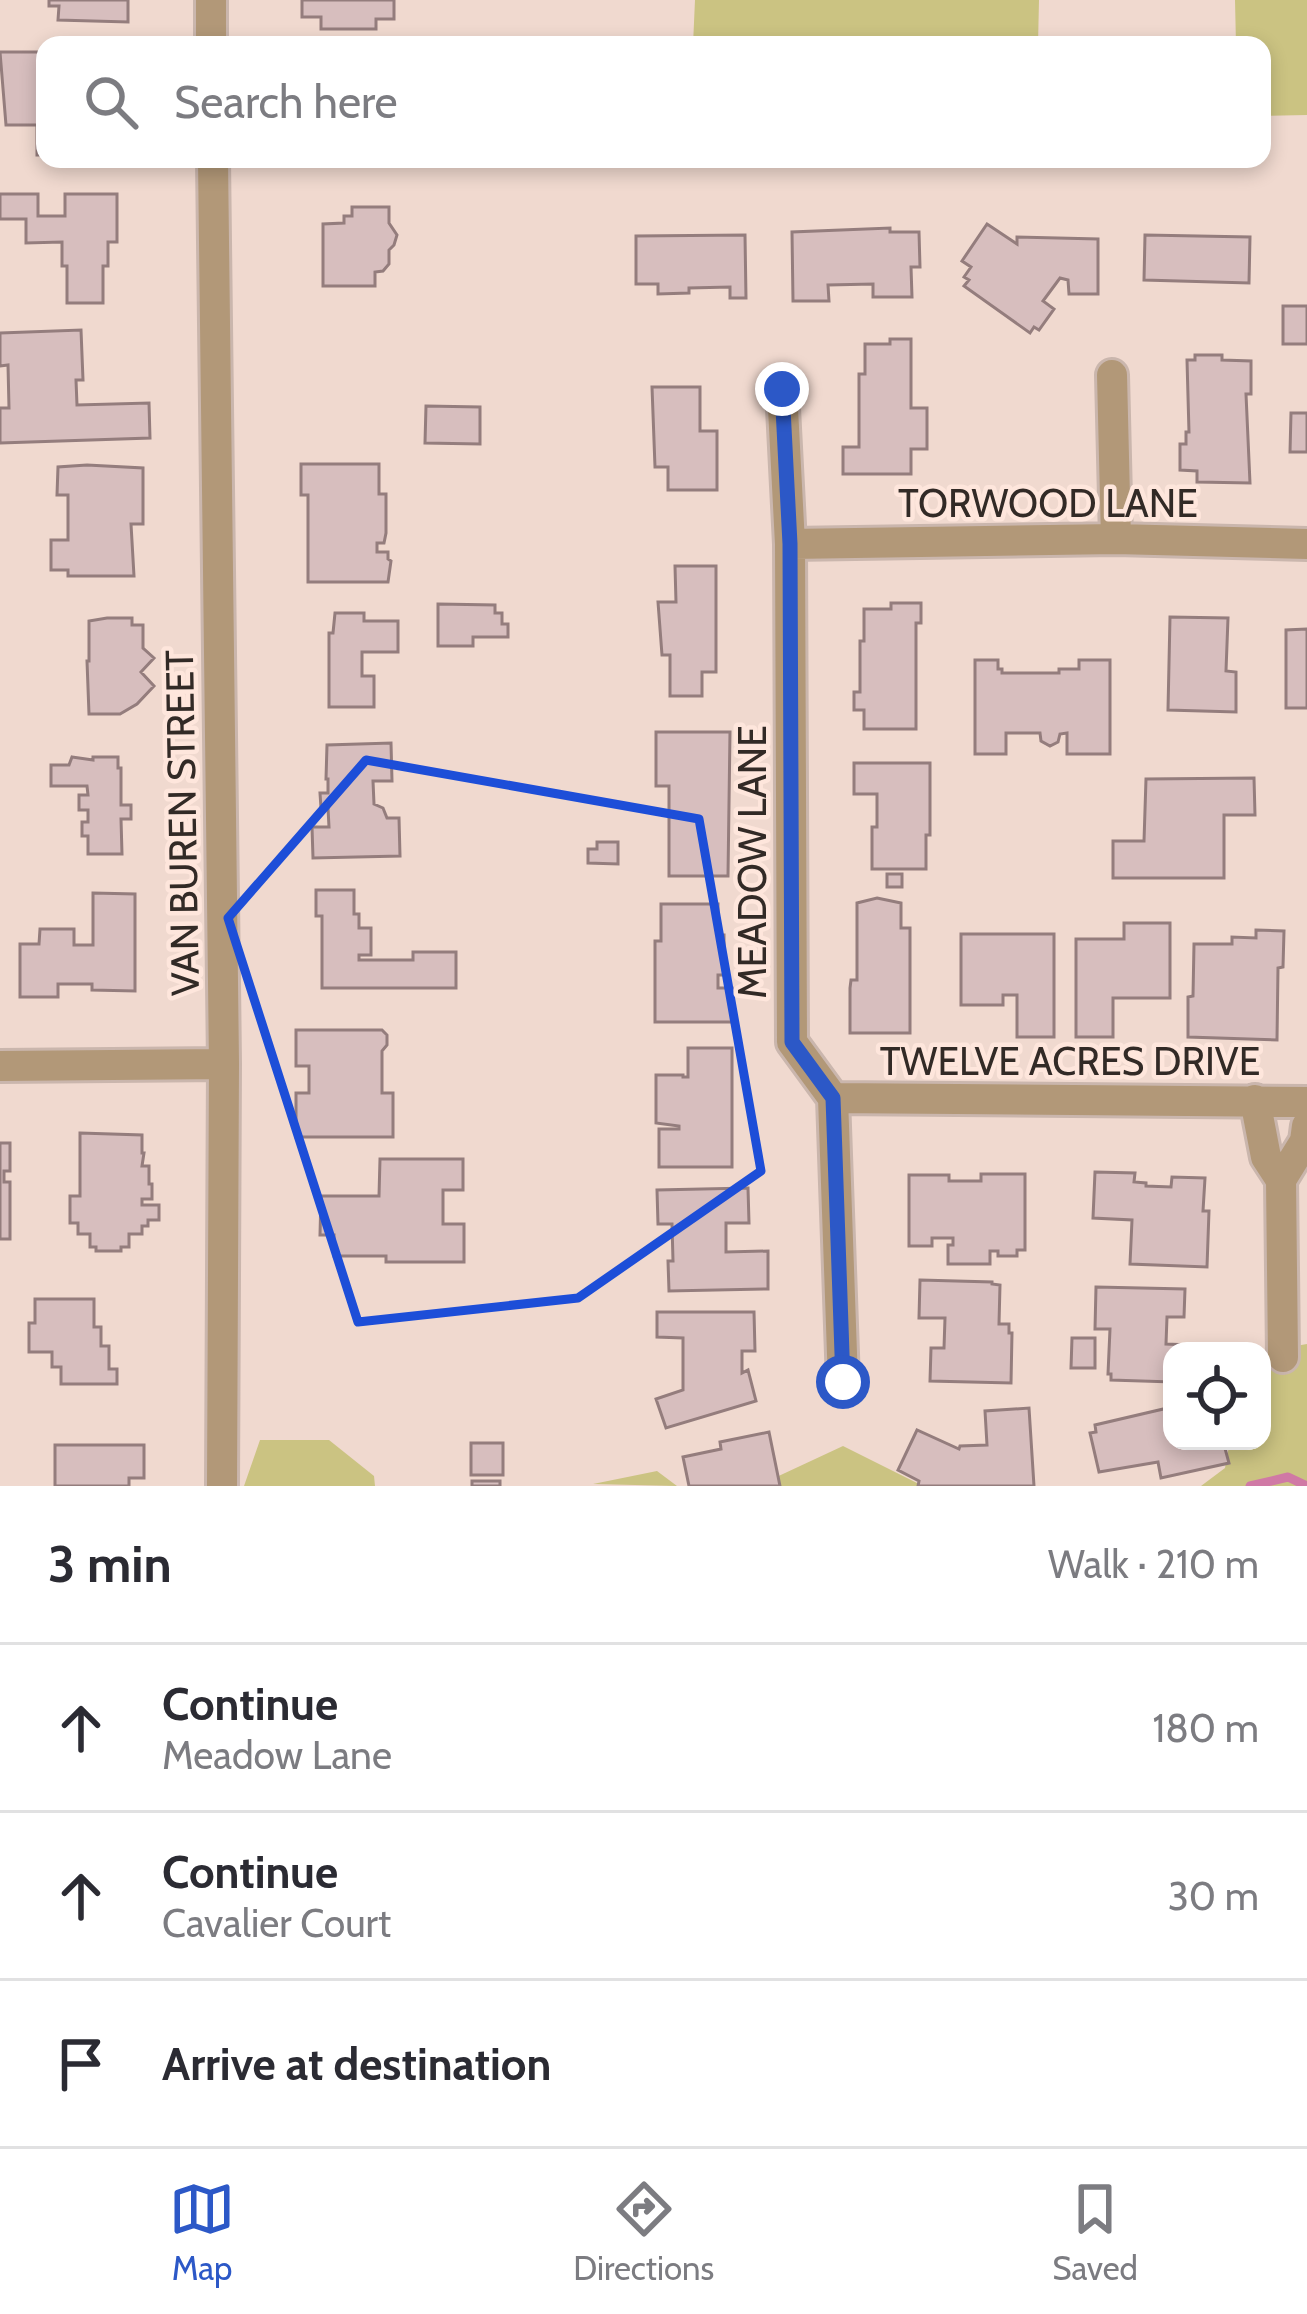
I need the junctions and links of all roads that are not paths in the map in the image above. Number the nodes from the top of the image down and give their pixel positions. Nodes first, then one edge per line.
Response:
1 (211, 0) edge
2 (211, 36) edge
3 (213, 168) edge
4 (1112, 375) dead end
5 (782, 389) dead end
6 (1116, 539) junction
7 (790, 544) junction
8 (1307, 544) edge
9 (224, 1064) junction
10 (0, 1066) edge
11 (833, 1098) junction
12 (1255, 1100) junction
13 (1307, 1102) edge
14 (1307, 1126) edge
15 (1281, 1180) junction
16 (1282, 1357) dead end
17 (843, 1382) dead end
18 (221, 1486) edge

1 - 2 street
3 - 9 street, VAN BUREN STREET
4 - 6 street
5 - 7 street, MEADOW LANE
6 - 7 street, TORWOOD LANE
6 - 8 street, TORWOOD LANE
7 - 11 street, MEADOW LANE
9 - 10 street
9 - 18 street, VAN BUREN STREET
11 - 12 street, TWELVE ACRES DRIVE
11 - 17 street
12 - 13 street, TWELVE ACRES DRIVE
12 - 15 street
14 - 15 street
15 - 16 street

